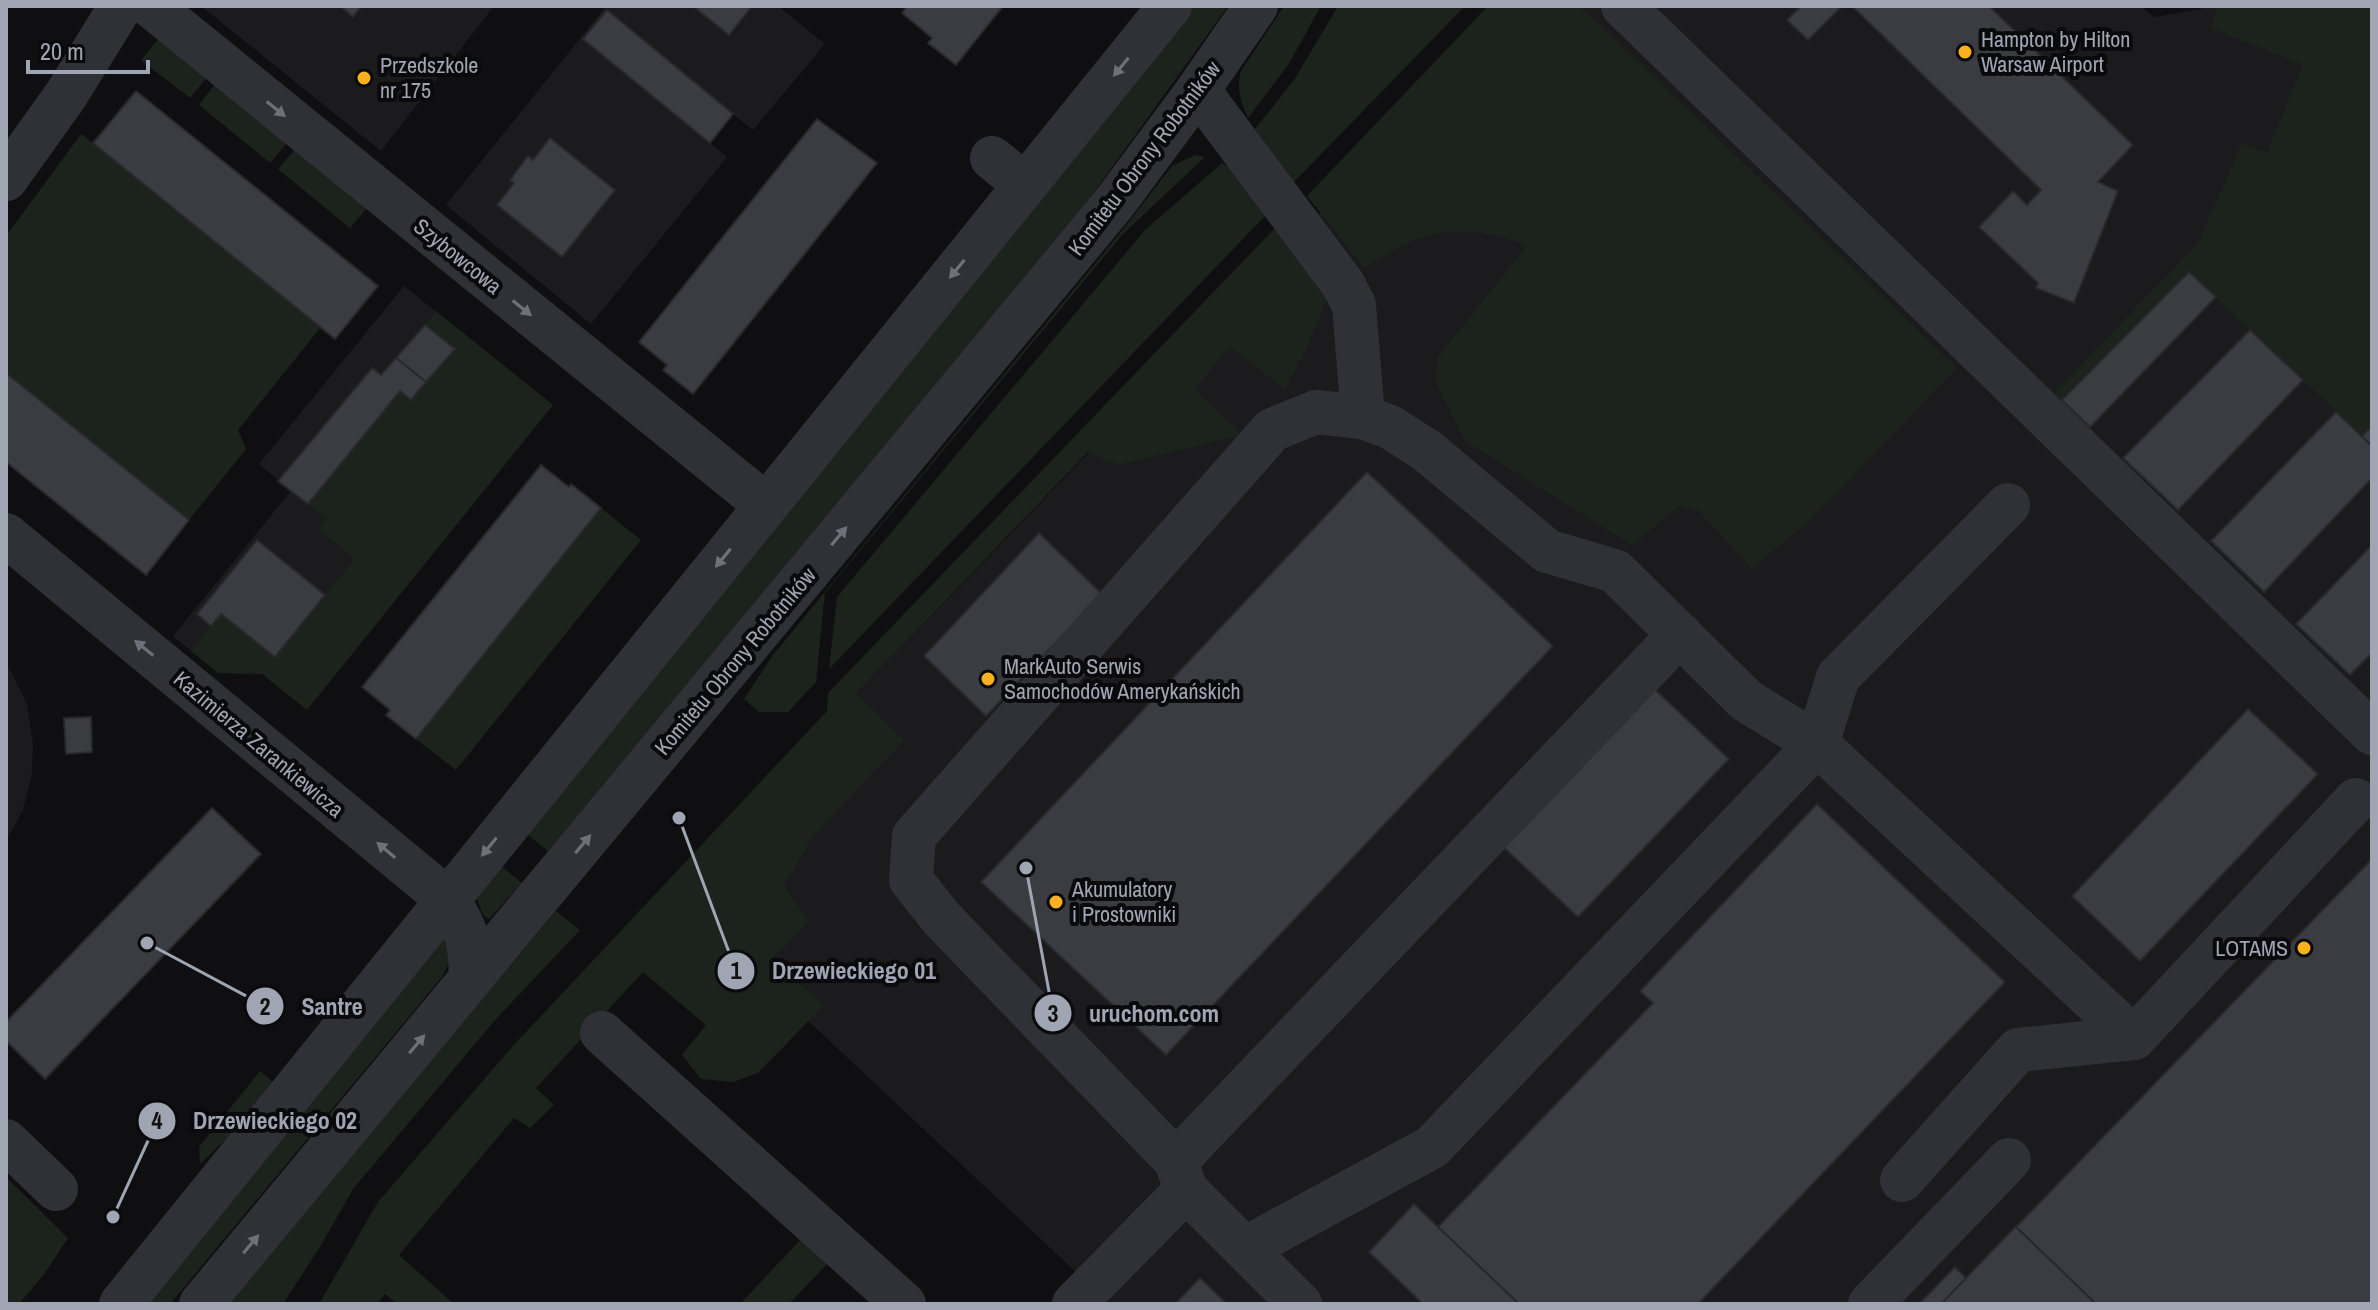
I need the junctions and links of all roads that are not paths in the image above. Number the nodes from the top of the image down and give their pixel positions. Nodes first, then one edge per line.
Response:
1 (121, 6) edge
2 (151, 6) edge
3 (1170, 6) edge
4 (1256, 6) edge
5 (1623, 6) edge
6 (1198, 90) junction
7 (992, 158) dead end
8 (6, 179) edge
9 (1025, 185) junction
10 (1363, 417) junction
11 (766, 505) junction
12 (2008, 505) dead end
13 (6, 535) edge
14 (1680, 634) junction
15 (2372, 733) edge
16 (1817, 744) junction
17 (2356, 800) dead end
18 (447, 899) junction
19 (471, 978) junction
20 (602, 1033) dead end
21 (2134, 1038) junction
22 (6, 1141) edge
23 (2009, 1160) dead end
24 (1181, 1176) junction
25 (1902, 1180) dead end
26 (56, 1189) dead end
27 (1246, 1248) junction
28 (121, 1304) edge
29 (201, 1304) edge
30 (904, 1304) edge
31 (1074, 1304) edge
32 (1300, 1304) edge
33 (1870, 1304) edge

1 - 8 street
2 -> 11 street, Szybowcowa
3 -> 9 street
4 - 6 street, Komitetu Obrony Robotników
5 - 15 street
6 - 10 street
19 -> 6 street, Komitetu Obrony Robotników
7 - 9 street
9 -> 11 street
10 - 14 street
10 - 24 street
11 -> 18 street
12 - 16 street
18 -> 13 street, Kazimierza Zarankiewicza
14 - 16 street
14 - 24 street
16 - 21 street
16 - 27 street
17 - 21 street
18 - 19 street, Kazimierza Zarankiewicza
18 - 28 street
29 -> 19 street, Komitetu Obrony Robotników
20 - 30 street
21 - 25 street
22 - 26 street
23 - 33 street
24 - 27 street
24 - 31 street
27 - 32 street

